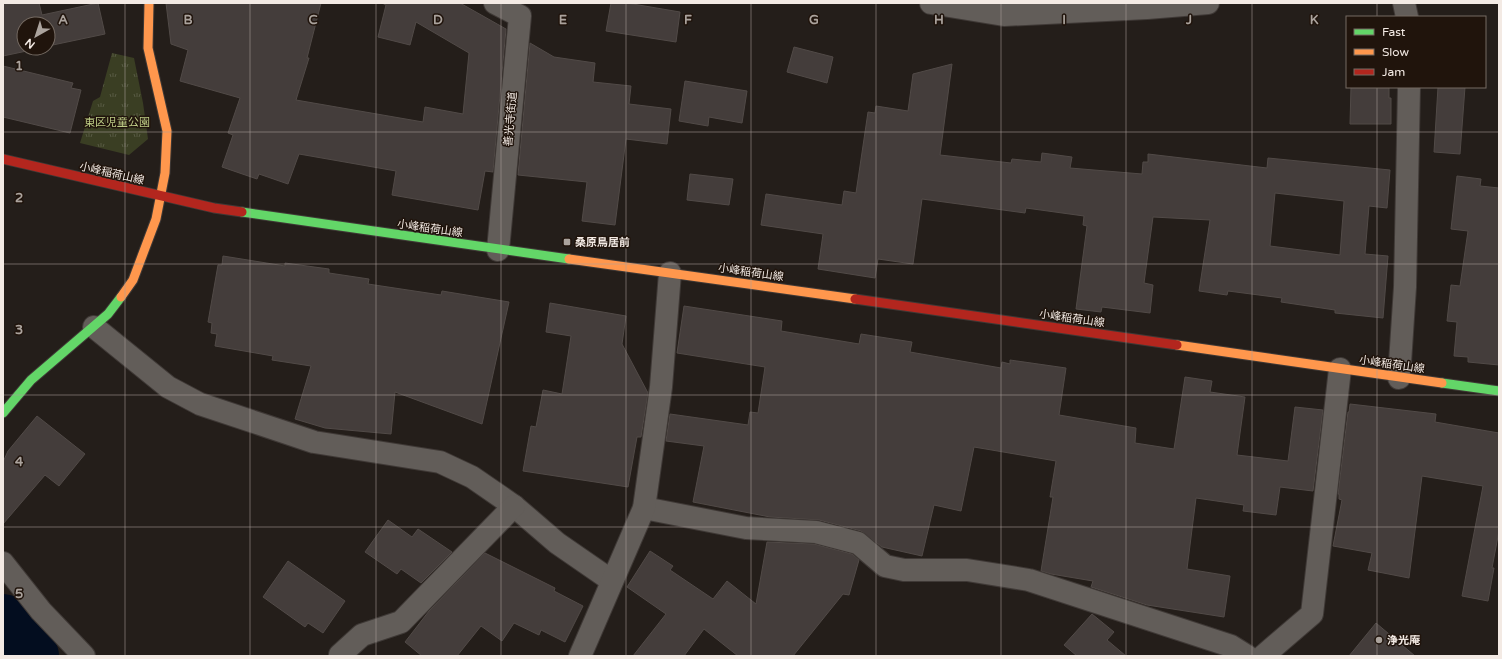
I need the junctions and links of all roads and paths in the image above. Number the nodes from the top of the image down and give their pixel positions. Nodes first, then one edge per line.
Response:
1 (149, 3) edge
2 (495, 3) edge
3 (931, 3) edge
4 (1208, 3) edge
5 (1404, 3) edge
6 (1407, 16) edge
7 (1409, 88) edge
8 (3, 160) edge
9 (160, 196) junction
10 (498, 250) junction
11 (670, 273) junction
12 (94, 327) junction
13 (1340, 369) junction
14 (1399, 378) junction
15 (1499, 391) edge
16 (3, 413) edge
17 (514, 506) junction
18 (644, 508) junction
19 (3, 563) edge
20 (612, 581) junction
21 (340, 655) edge
22 (84, 656) edge
23 (580, 656) edge
24 (1246, 656) edge
25 (1263, 656) edge

1 - 9 main road
2 - 10 street, 善光寺街道
3 - 4 street
5 - 6 street
7 - 14 street
8 - 9 main road, 小峰稲荷山線
9 - 10 main road, 小峰稲荷山線
9 - 12 main road
10 - 11 main road, 小峰稲荷山線
11 - 13 main road, 小峰稲荷山線
11 - 18 street
12 - 16 main road
12 - 17 street
13 - 14 main road, 小峰稲荷山線
13 - 25 street
14 - 15 main road, 小峰稲荷山線
17 - 20 street
17 - 21 street
18 - 20 street
18 - 24 street
19 - 22 street
20 - 23 street

